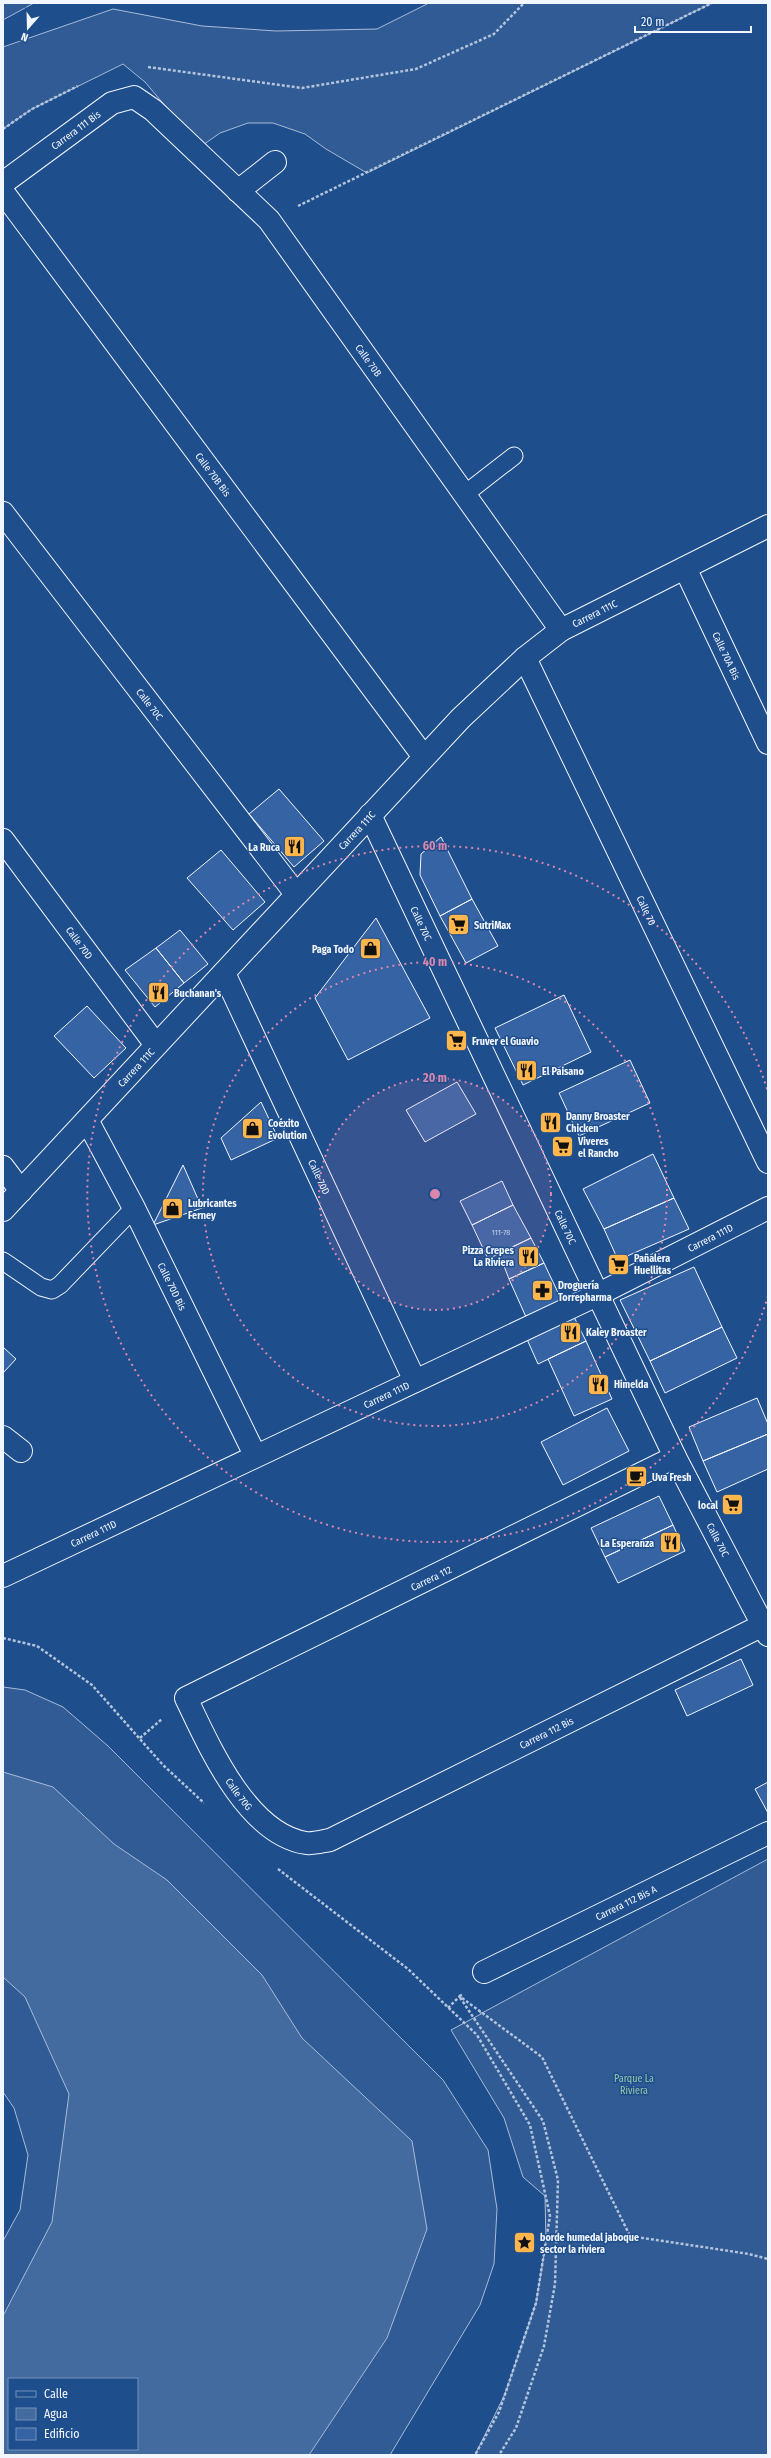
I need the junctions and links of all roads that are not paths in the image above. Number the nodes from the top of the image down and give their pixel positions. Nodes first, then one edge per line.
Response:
1 (153, 110) joint
2 (275, 162) dead end
3 (3, 183) edge
4 (238, 190) junction
5 (3, 192) edge
6 (514, 456) dead end
7 (465, 494) junction
8 (3, 514) edge
9 (768, 526) edge
10 (685, 568) junction
11 (561, 630) junction
12 (525, 658) junction
13 (768, 743) edge
14 (424, 757) junction
15 (370, 815) junction
16 (3, 840) edge
17 (296, 894) junction
18 (224, 973) junction
19 (156, 1045) junction
20 (87, 1120) junction
21 (768, 1162) edge
22 (3, 1167) edge
23 (21, 1191) junction
24 (134, 1208) junction
25 (768, 1208) edge
26 (3, 1210) edge
27 (3, 1261) edge
28 (597, 1295) junction
29 (415, 1381) junction
30 (3, 1436) edge
31 (21, 1451) dead end
32 (255, 1455) junction
33 (675, 1457) junction
34 (3, 1576) edge
35 (766, 1630) edge
36 (186, 1698) joint
37 (768, 1833) edge
38 (330, 1840) joint
39 (484, 1972) dead end

1 - 3 street, Carrera 111 Bis
1 - 4 street, Calle 70B
2 - 4 street
4 - 7 street, Calle 70B
5 - 14 street, Calle 70B Bis
6 - 7 lane
7 - 11 street, Calle 70B
8 - 17 street, Calle 70C
9 - 10 street, Carrera 111C
10 - 11 street, Carrera 111C
10 - 13 street, Calle 70A Bis
11 - 12 street, Carrera 111C
12 - 14 street, Carrera 111C
12 - 21 street, Calle 70
14 - 15 street, Carrera 111C
15 - 17 street, Carrera 111C
15 - 28 street, Calle 70C
16 - 19 street, Calle 70D
17 - 18 street, Carrera 111C
18 - 19 street, Carrera 111C
18 - 29 street, Calle 70D
19 - 20 street, Carrera 111C
20 - 23 street, Carrera 111C
20 - 24 street, Calle 70D Bis
22 - 23 street
23 - 26 street, Carrera 111C
24 - 27 lane
24 - 32 street, Calle 70D Bis
25 - 28 street, Carrera 111D
28 - 29 street, Carrera 111D
28 - 33 street, Calle 70C
29 - 32 street, Carrera 111D
30 - 31 street
32 - 34 street, Carrera 111D
33 - 35 street, Calle 70C
33 - 36 street, Carrera 112
35 - 38 street, Carrera 112 Bis
36 - 38 street, Calle 70G
37 - 39 street, Carrera 112 Bis A

